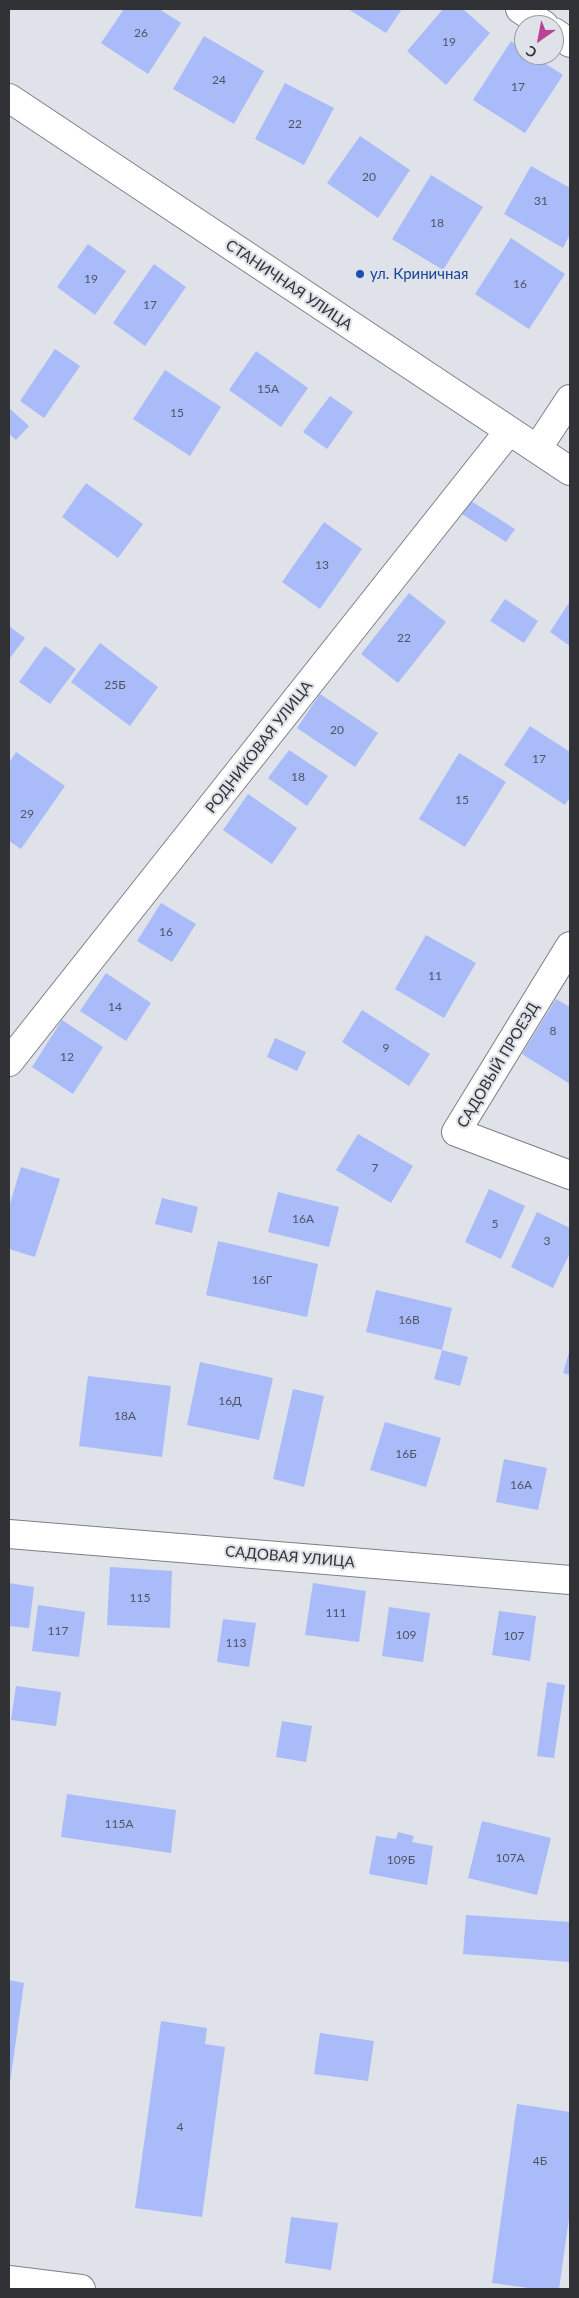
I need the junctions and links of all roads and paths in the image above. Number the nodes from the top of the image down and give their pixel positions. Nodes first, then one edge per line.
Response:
1 (9, 98) edge
2 (570, 399) edge
3 (509, 431) junction
4 (537, 449) junction
5 (570, 471) edge
6 (570, 946) edge
7 (9, 1062) edge
8 (570, 1175) edge
9 (9, 1534) edge
10 (570, 1580) edge
11 (24, 2284) edge
12 (81, 2289) edge

1 - 3 street, СТАНИЧНАЯ УЛИЦА
2 - 4 street
3 - 4 street, СТАНИЧНАЯ УЛИЦА
3 - 7 street, РОДНИКОВАЯ УЛИЦА
4 - 5 street, СТАНИЧНАЯ УЛИЦА
6 - 8 street, САДОВЫЙ ПРОЕЗД
9 - 10 street, САДОВАЯ УЛИЦА
11 - 12 street

